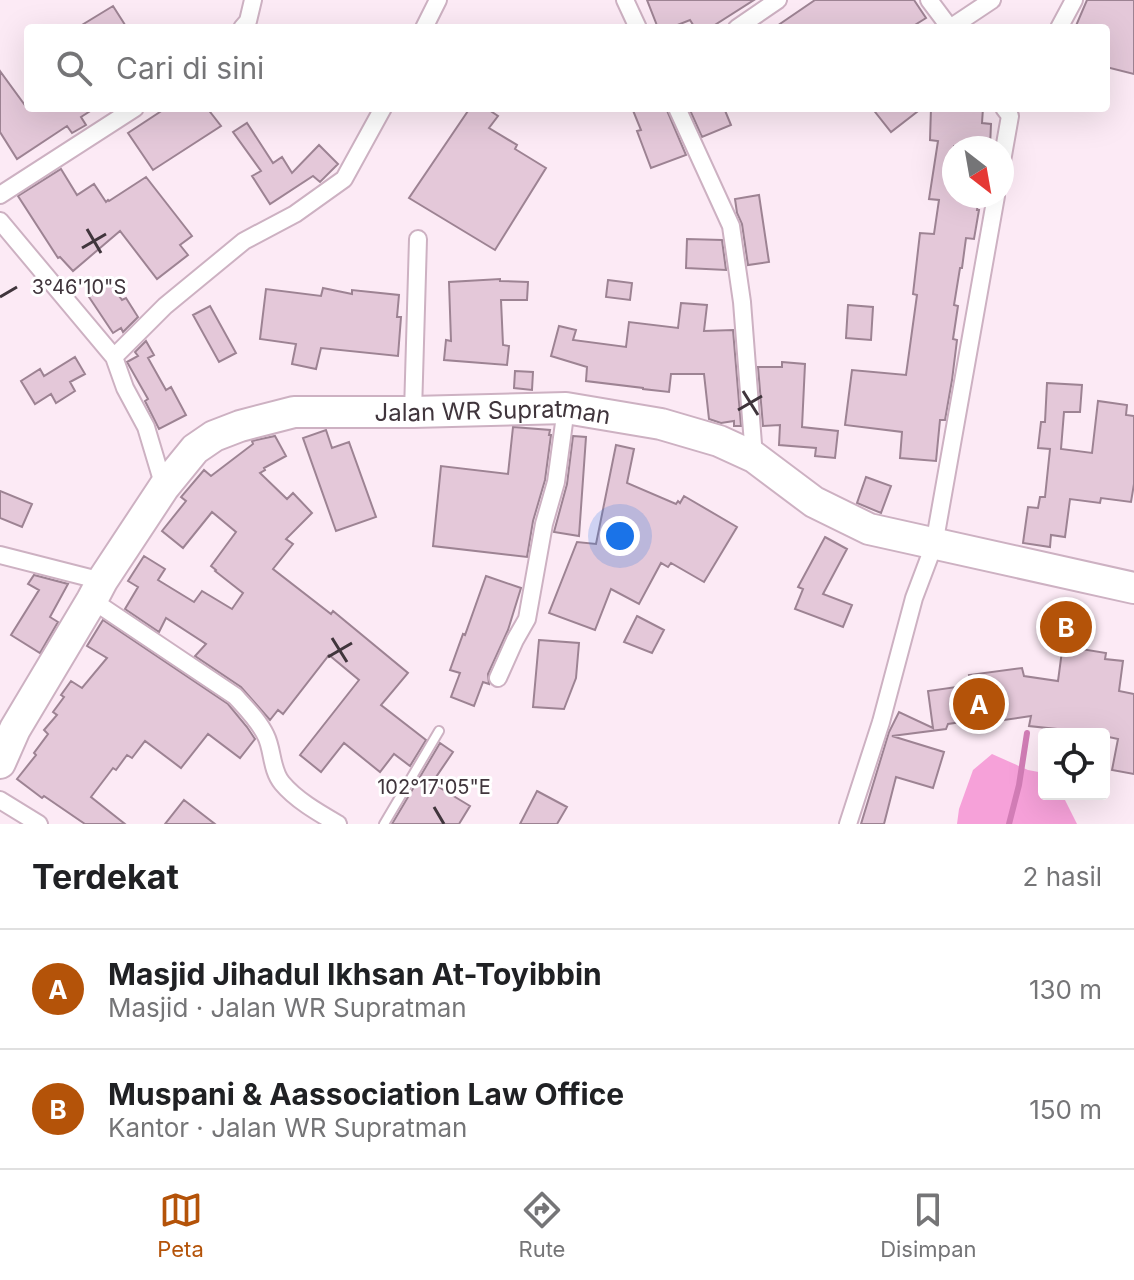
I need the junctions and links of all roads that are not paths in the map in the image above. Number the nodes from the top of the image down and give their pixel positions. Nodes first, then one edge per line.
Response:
1 (253, 0) edge
2 (438, 0) edge
3 (625, 0) edge
4 (778, 0) edge
5 (929, 0) edge
6 (992, 0) edge
7 (1074, 0) edge
8 (245, 24) edge
9 (426, 24) edge
10 (636, 24) edge
11 (743, 24) edge
12 (947, 24) edge
13 (956, 24) edge
14 (1061, 24) edge
15 (129, 112) edge
16 (381, 112) edge
17 (679, 112) edge
18 (1010, 112) edge
19 (1006, 136) edge
20 (0, 195) edge
21 (994, 208) edge
22 (0, 221) edge
23 (418, 239) dead end
24 (114, 357) junction
25 (566, 408) junction
26 (413, 412) junction
27 (754, 457) junction
28 (164, 487) junction
29 (934, 545) junction
30 (0, 555) edge
31 (1134, 588) edge
32 (97, 590) junction
33 (498, 678) dead end
34 (439, 731) dead end
35 (0, 763) edge
36 (0, 800) edge
37 (39, 824) edge
38 (338, 824) edge
39 (384, 824) edge
40 (848, 824) edge

1 - 8 street
2 - 9 street
3 - 10 street
4 - 11 street
5 - 12 street
6 - 13 street
7 - 14 street
15 - 20 street
16 - 24 street
17 - 27 street
18 - 19 street
21 - 29 street
22 - 24 street
23 - 26 street
24 - 28 street
25 - 26 highway, Jalan WR Supratman
25 - 27 highway, Jalan WR Supratman
25 - 33 street
26 - 28 highway, Jalan WR Supratman
27 - 29 highway, Jalan WR Supratman
28 - 32 highway, Jalan WR Supratman
29 - 31 highway, Jalan WR Supratman
29 - 40 street
30 - 32 street
32 - 35 highway, Jalan WR Supratman
32 - 38 street
34 - 39 lane
36 - 37 street

